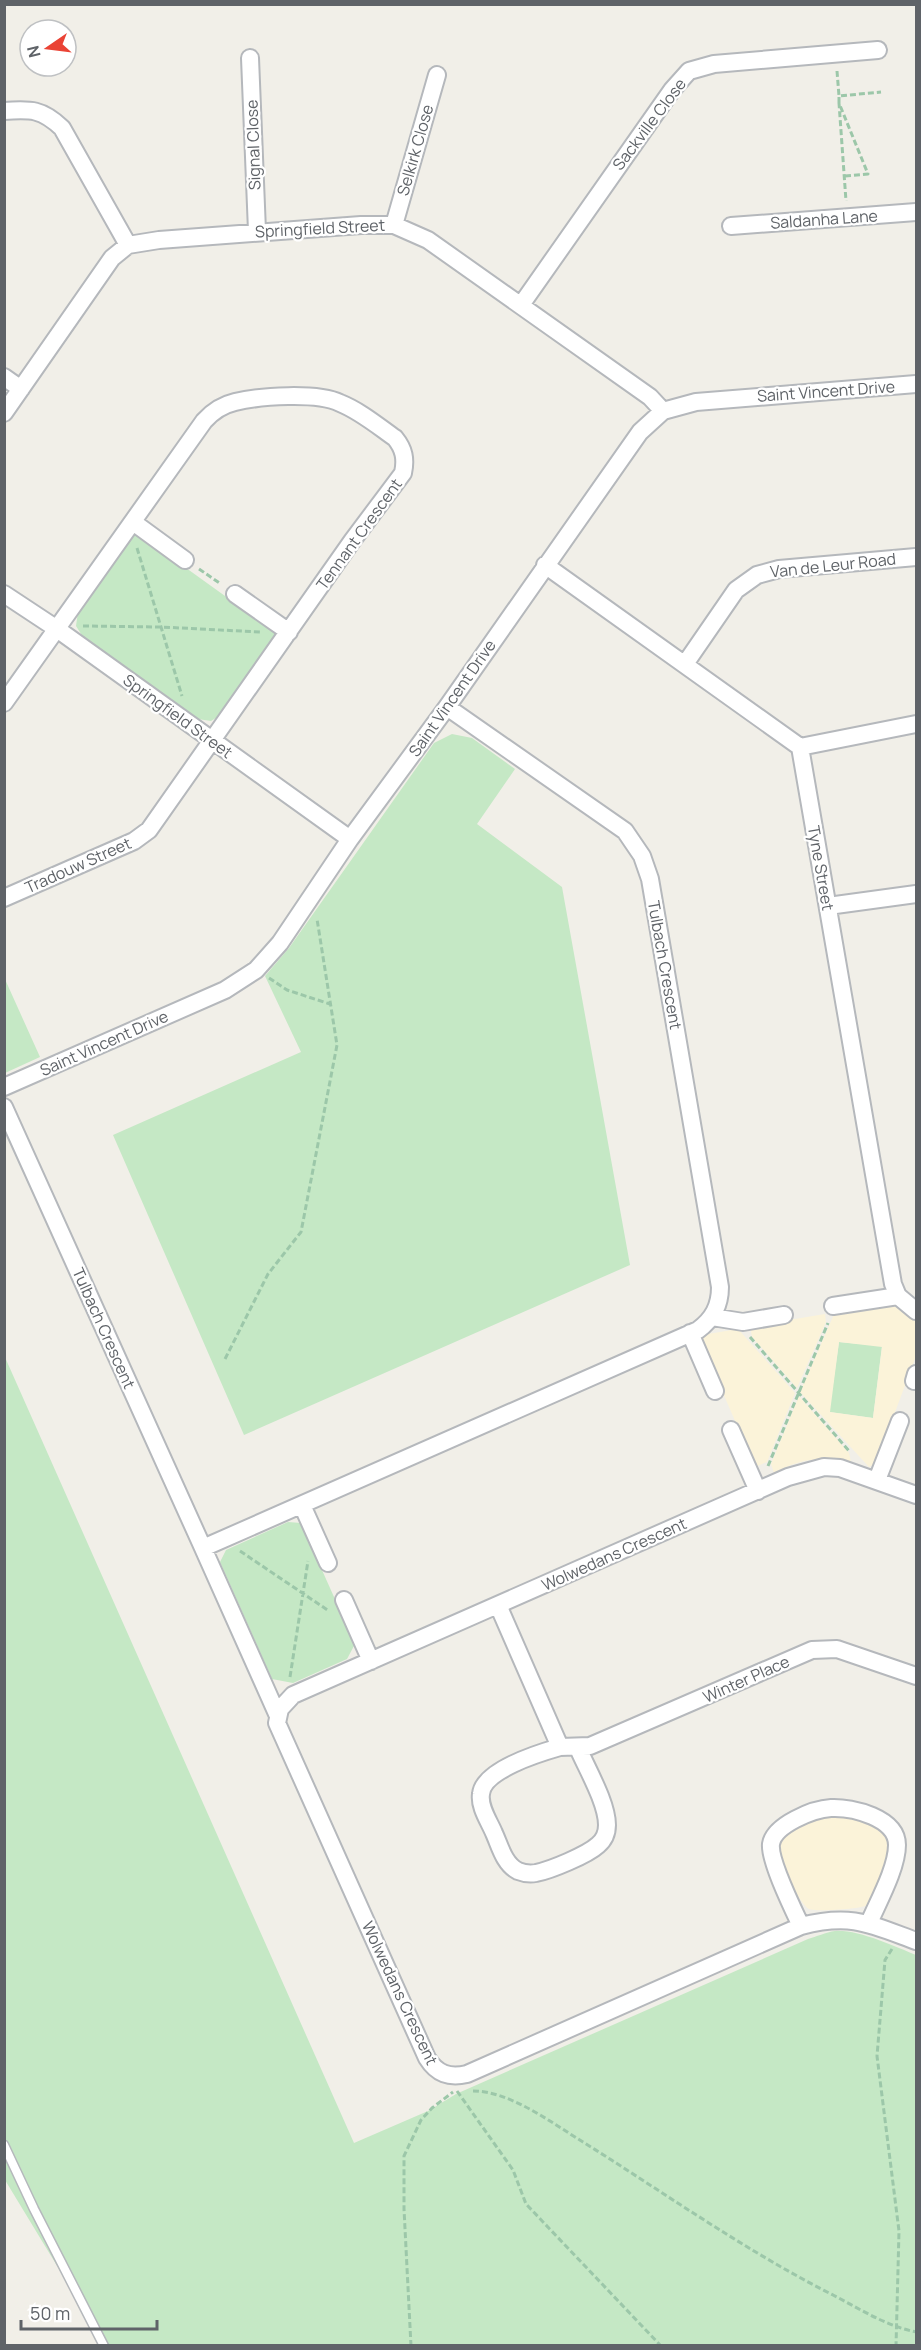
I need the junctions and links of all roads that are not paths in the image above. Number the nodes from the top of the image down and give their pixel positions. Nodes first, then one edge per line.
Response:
1 (878, 50) dead end
2 (250, 58) dead end
3 (437, 75) dead end
4 (4, 111) edge
5 (916, 212) edge
6 (394, 225) junction
7 (730, 226) dead end
8 (257, 231) junction
9 (128, 245) junction
10 (521, 305) junction
11 (4, 377) edge
12 (916, 384) edge
13 (21, 389) junction
14 (663, 411) junction
15 (4, 413) edge
16 (133, 522) junction
17 (916, 557) edge
18 (185, 560) road end
19 (545, 566) junction
20 (4, 594) edge
21 (235, 594) road end
22 (284, 628) junction
23 (57, 629) junction
24 (686, 664) junction
25 (4, 703) edge
26 (447, 707) junction
27 (916, 724) edge
28 (213, 741) junction
29 (800, 747) junction
30 (350, 839) junction
31 (916, 894) edge
32 (4, 898) edge
33 (828, 906) junction
34 (4, 1087) edge
35 (4, 1107) edge
36 (898, 1296) junction
37 (833, 1306) road end
38 (916, 1311) edge
39 (784, 1315) dead end
40 (712, 1317) junction
41 (690, 1333) junction
42 (715, 1391) dead end
43 (900, 1420) dead end
44 (731, 1430) dead end
45 (877, 1480) junction
46 (755, 1483) junction
47 (916, 1495) edge
48 (302, 1505) junction
49 (203, 1548) junction
50 (328, 1563) dead end
51 (344, 1600) dead end
52 (226, 1601) joint
53 (498, 1605) junction
54 (371, 1661) junction
55 (916, 1676) edge
56 (278, 1716) junction
57 (560, 1747) junction
58 (578, 1748) junction
59 (870, 1923) junction
60 (801, 1926) junction
61 (909, 1938) edge
62 (4, 2145) edge
63 (104, 2346) edge

1 - 10 street, Sackville Close
2 - 8 street, Signal Close
3 - 6 street, Selkirk Close
4 - 9 street
5 - 7 street, Saldanha Lane
6 - 8 street, Springfield Street
6 - 10 street, Springfield Street
8 - 9 street, Springfield Street
9 - 13 street
10 - 14 street, Springfield Street
11 - 13 street
12 - 14 street, Saint Vincent Drive
13 - 15 street
14 - 19 street, Saint Vincent Drive
16 - 18 street
16 - 22 street, Tennant Crescent
16 - 23 street, Tennant Crescent
17 - 24 street, Van de Leur Road
19 - 24 street
19 - 26 street, Saint Vincent Drive
20 - 23 street, Springfield Street
21 - 22 street
22 - 28 street, Tennant Crescent
23 - 25 street
23 - 28 street, Springfield Street
24 - 29 street
26 - 30 street, Saint Vincent Drive
26 - 40 street, Tulbach Crescent
27 - 29 street
28 - 30 street, Springfield Street
28 - 32 street, Tradouw Street
29 - 33 street, Tyne Street
30 - 34 street, Saint Vincent Drive
31 - 33 street
33 - 36 street, Tyne Street
35 - 49 street, Tulbach Crescent
36 - 37 street
36 - 38 street
39 - 40 street
40 - 41 street
41 - 42 street
41 - 48 street
43 - 45 street
44 - 46 street
45 - 46 street, Wolwedans Crescent
45 - 47 street, Wolwedans Crescent
46 - 53 street, Wolwedans Crescent
48 - 49 street
48 - 50 street
49 - 52 street, Tulbach Crescent
51 - 54 street
52 - 56 street, Wolwedans Crescent
53 - 54 street, Wolwedans Crescent
53 - 57 street
54 - 56 street, Wolwedans Crescent
55 - 58 street, Winter Place
56 - 60 street, Wolwedans Crescent
57 - 58 street, Winter Place
57 - 58 street, Winter Place
59 - 60 street, Wolwedans Crescent
59 - 60 street
59 - 61 street, Wolwedans Crescent
62 - 63 lane

